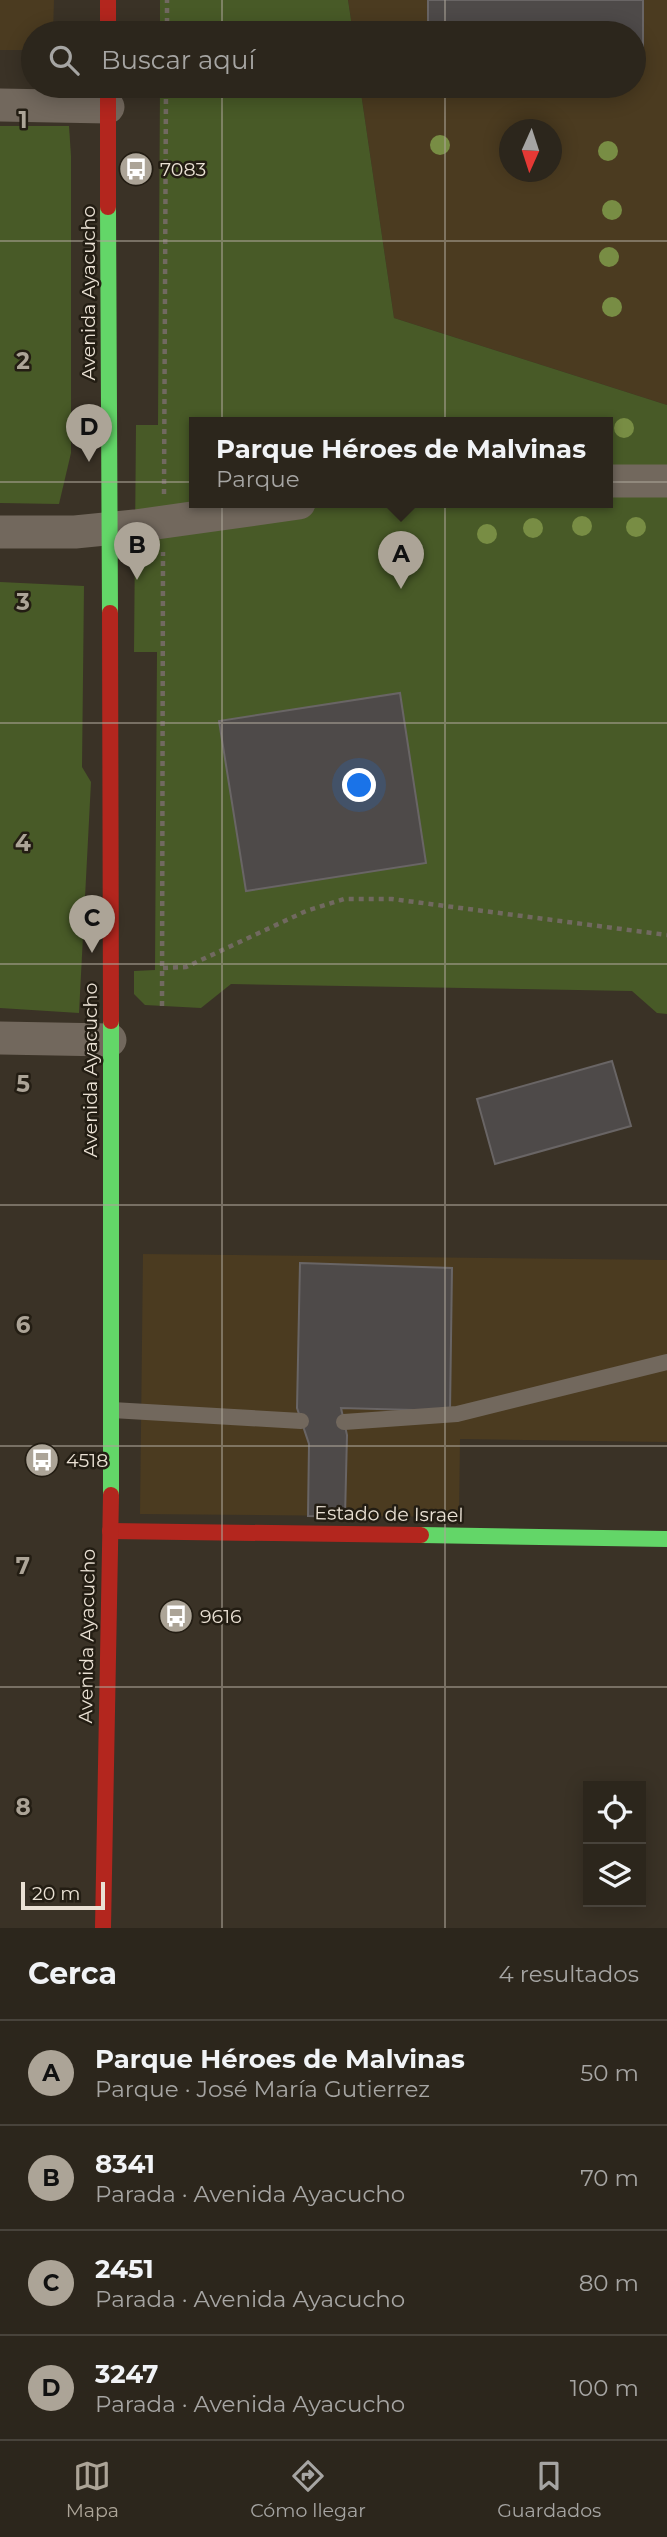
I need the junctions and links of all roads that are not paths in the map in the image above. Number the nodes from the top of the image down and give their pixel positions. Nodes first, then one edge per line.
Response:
1 (108, 0) edge
2 (108, 21) edge
3 (84, 98) edge
4 (108, 98) edge
5 (0, 105) edge
6 (613, 481) edge
7 (667, 481) edge
8 (263, 508) edge
9 (110, 528) junction
10 (0, 532) edge
11 (0, 1038) edge
12 (110, 1040) junction
13 (667, 1362) edge
14 (112, 1410) junction
15 (301, 1421) dead end
16 (344, 1422) dead end
17 (110, 1531) junction
18 (667, 1539) edge
19 (103, 1928) edge

1 - 2 main road
3 - 5 street
4 - 9 main road, Avenida Ayacucho
6 - 7 street
8 - 9 street
9 - 10 street
9 - 12 main road, Avenida Ayacucho
11 - 12 street
12 - 14 main road, Avenida Ayacucho
13 - 16 lane
14 - 15 lane
14 - 17 main road, Avenida Ayacucho
17 - 18 main road, Estado de Israel
17 - 19 main road, Avenida Ayacucho

